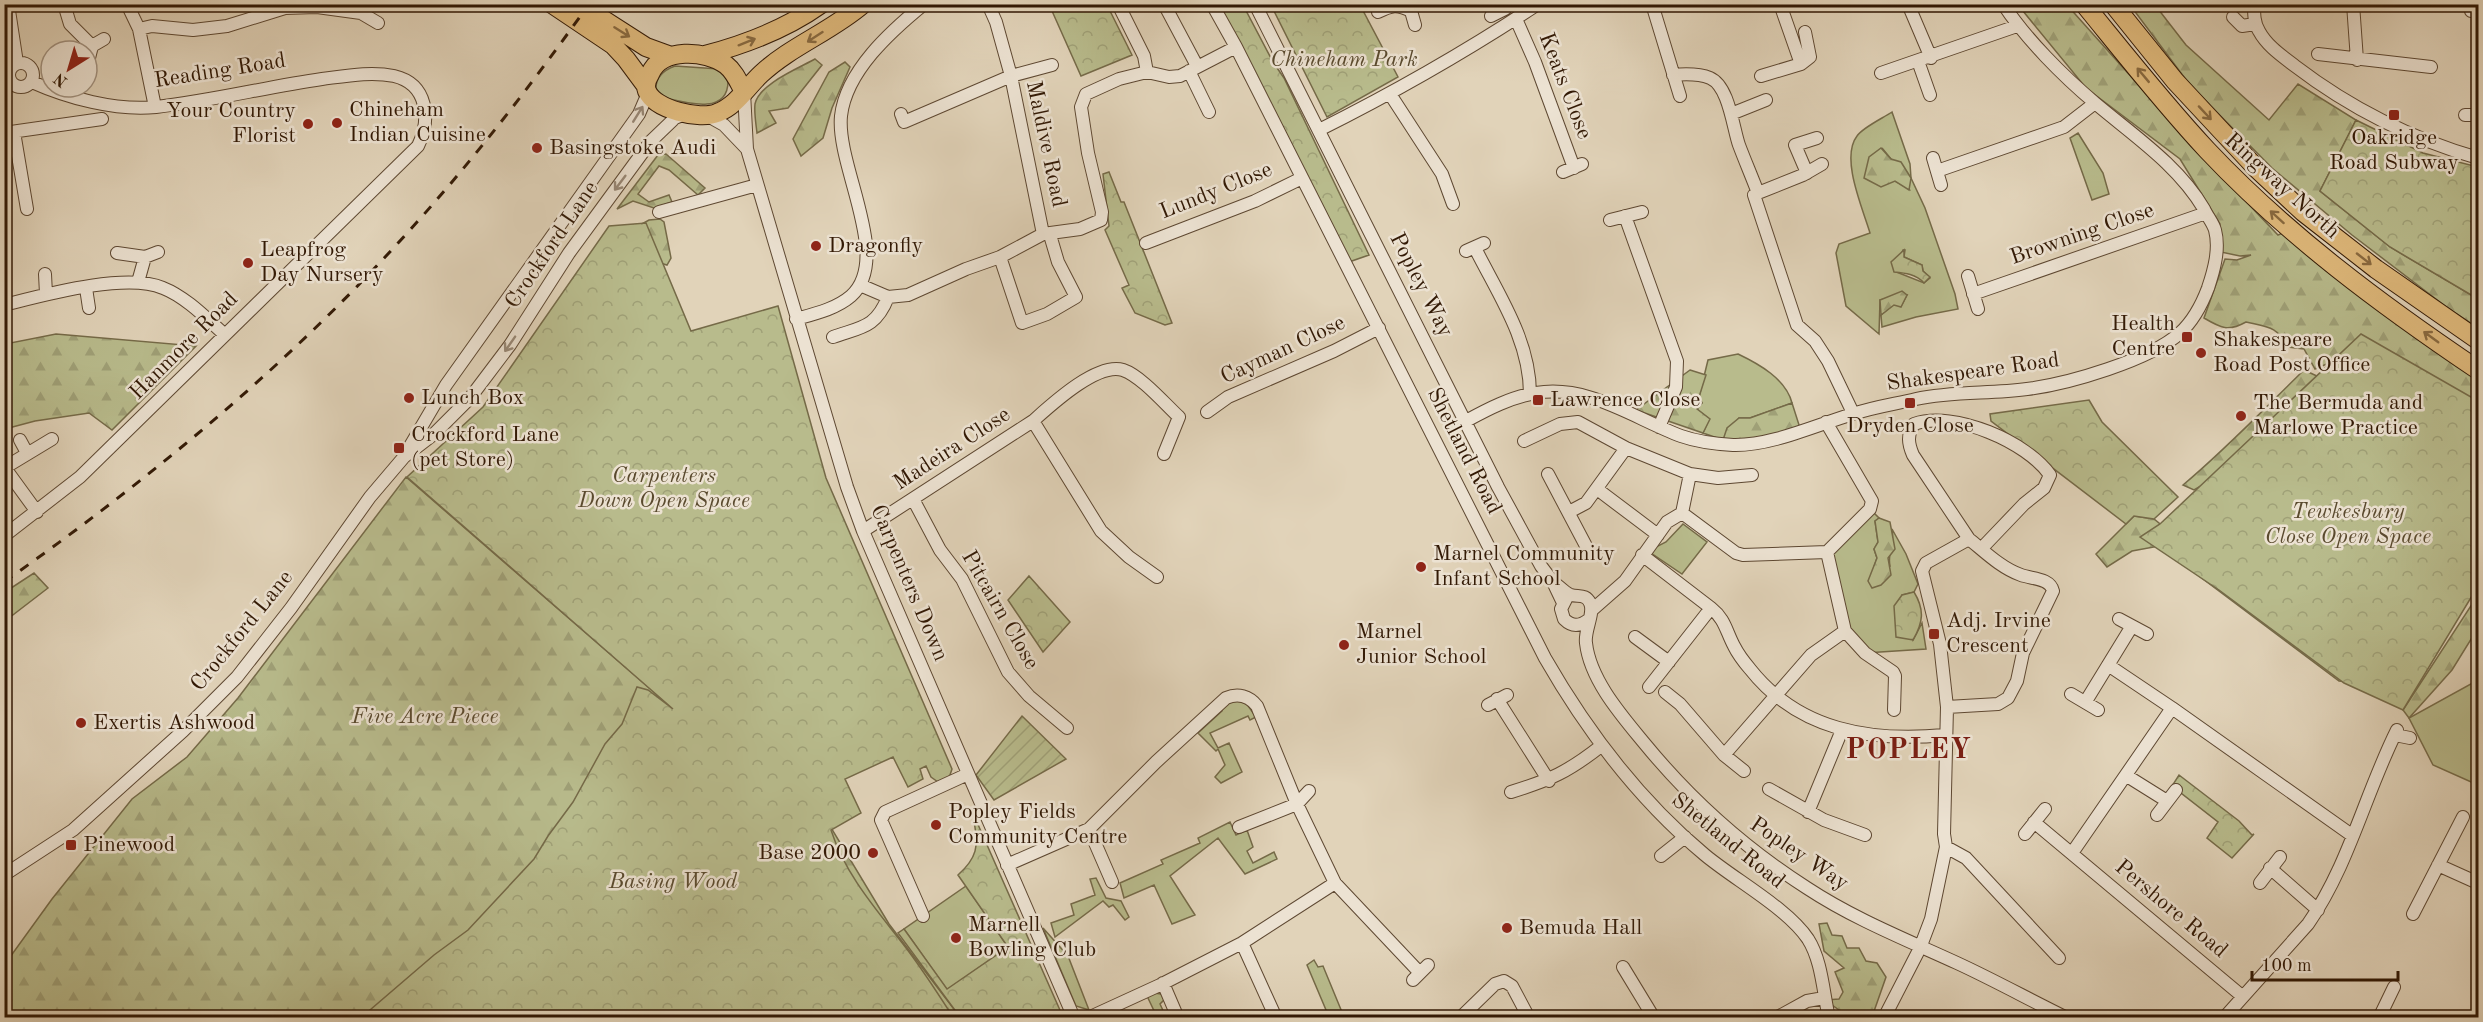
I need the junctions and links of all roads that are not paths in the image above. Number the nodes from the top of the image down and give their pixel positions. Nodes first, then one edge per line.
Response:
1 (8, 4) edge
2 (64, 4) edge
3 (127, 4) edge
4 (552, 4) edge
5 (579, 4) edge
6 (821, 4) edge
7 (863, 4) edge
8 (924, 4) edge
9 (988, 4) edge
10 (1118, 4) edge
11 (1164, 4) edge
12 (1212, 4) edge
13 (1255, 4) edge
14 (1538, 4) edge
15 (1652, 4) edge
16 (1780, 4) edge
17 (1908, 4) edge
18 (2003, 4) edge
19 (2084, 4) edge
20 (2114, 4) edge
21 (2254, 4) edge
22 (2353, 4) edge
23 (1412, 8) edge
24 (363, 9) edge
25 (1378, 12) dead end
26 (1499, 12) dead end
27 (2233, 16) dead end
28 (1512, 21) junction
29 (378, 23) dead end
30 (2255, 24) junction
31 (1415, 25) dead end
32 (2017, 26) junction
33 (139, 29) junction
34 (1805, 32) dead end
35 (104, 39) dead end
36 (1236, 46) junction
37 (2318, 54) dead end
38 (668, 55) junction
39 (705, 55) junction
40 (1931, 58) junction
41 (2357, 60) junction
42 (1918, 62) junction
43 (17, 63) junction
44 (1801, 64) junction
45 (1052, 65) dead end
46 (1193, 68) junction
47 (2431, 68) dead end
48 (1153, 73) junction
49 (1881, 73) dead end
50 (1673, 75) junction
51 (1011, 76) junction
52 (1761, 76) dead end
53 (32, 82) junction
54 (8, 86) edge
55 (415, 87) joint
56 (647, 90) junction
57 (744, 92) junction
58 (1390, 94) junction
59 (1930, 95) dead end
60 (1681, 96) dead end
61 (1766, 100) dead end
62 (2095, 103) junction
63 (154, 107) junction
64 (1209, 112) dead end
65 (689, 113) junction
66 (901, 114) dead end
67 (1731, 114) junction
68 (2465, 115) dead end
69 (2478, 115) edge
70 (708, 116) junction
71 (102, 119) dead end
72 (1319, 130) junction
73 (9, 132) edge
74 (1816, 138) dead end
75 (747, 149) junction
76 (2478, 158) edge
77 (1822, 164) dead end
78 (1573, 168) dead end
79 (1807, 173) junction
80 (1302, 178) junction
81 (757, 185) junction
82 (1941, 185) dead end
83 (1758, 193) junction
84 (1453, 204) dead end
85 (28, 210) dead end
86 (659, 212) dead end
87 (1642, 212) dead end
88 (2206, 213) junction
89 (1625, 216) junction
90 (1610, 220) dead end
91 (1046, 235) junction
92 (1146, 244) dead end
93 (1475, 247) dead end
94 (158, 252) dead end
95 (117, 254) dead end
96 (145, 257) junction
97 (1000, 257) junction
98 (45, 274) dead end
99 (1968, 276) dead end
100 (138, 282) junction
101 (860, 285) junction
102 (86, 288) junction
103 (46, 294) junction
104 (1973, 294) junction
105 (888, 297) junction
106 (4, 305) edge
107 (89, 308) dead end
108 (1978, 309) dead end
109 (796, 320) junction
110 (1379, 328) junction
111 (225, 335) junction
112 (831, 336) dead end
113 (2478, 340) edge
114 (2478, 370) edge
115 (1530, 394) junction
116 (1202, 413) dead end
117 (1853, 413) junction
118 (1466, 421) junction
119 (1033, 422) junction
120 (1826, 422) junction
121 (1659, 427) junction
122 (52, 439) dead end
123 (21, 440) dead end
124 (1524, 441) dead end
125 (1626, 448) junction
126 (27, 453) junction
127 (1164, 454) dead end
128 (404, 457) junction
129 (4, 468) edge
130 (1548, 474) dead end
131 (1690, 474) junction
132 (1752, 476) dead end
133 (1597, 489) junction
134 (913, 499) junction
135 (37, 512) junction
136 (1569, 512) junction
137 (1682, 513) junction
138 (863, 531) junction
139 (1658, 535) junction
140 (4, 536) edge
141 (1969, 539) junction
142 (1586, 546) dead end
143 (1981, 549) junction
144 (1827, 552) junction
145 (1642, 555) junction
146 (1157, 577) dead end
147 (1613, 591) junction
148 (1572, 598) junction
149 (1711, 608) junction
150 (1590, 615) junction
151 (2119, 619) dead end
152 (1573, 625) junction
153 (2132, 626) junction
154 (1845, 631) junction
155 (2147, 634) dead end
156 (1585, 637) junction
157 (1635, 637) dead end
158 (1670, 662) junction
159 (2108, 665) junction
160 (1649, 687) dead end
161 (1665, 692) dead end
162 (1776, 694) junction
163 (2071, 694) dead end
164 (1497, 700) dead end
165 (2086, 701) junction
166 (1947, 707) junction
167 (2172, 708) junction
168 (1893, 710) dead end
169 (2098, 710) dead end
170 (1067, 729) dead end
171 (1842, 730) junction
172 (1945, 735) junction
173 (2410, 738) dead end
174 (1601, 746) junction
175 (1724, 755) junction
176 (1744, 771) dead end
177 (968, 774) junction
178 (2127, 776) junction
179 (1549, 781) junction
180 (1769, 789) dead end
181 (2176, 790) dead end
182 (1309, 791) dead end
183 (1511, 792) dead end
184 (2167, 801) junction
185 (1297, 804) junction
186 (2045, 809) dead end
187 (1808, 812) junction
188 (2157, 815) dead end
189 (2463, 817) dead end
190 (2034, 822) junction
191 (1239, 827) dead end
192 (1089, 829) junction
193 (2025, 834) dead end
194 (1865, 835) dead end
195 (2353, 836) junction
196 (1685, 837) junction
197 (1946, 847) junction
198 (2072, 854) junction
199 (1661, 856) dead end
200 (2280, 856) dead end
201 (1007, 865) junction
202 (2438, 865) junction
203 (2270, 868) junction
204 (4, 875) edge
205 (1112, 882) dead end
206 (1335, 883) junction
207 (2260, 883) dead end
208 (2478, 883) edge
209 (2318, 910) junction
210 (2413, 914) dead end
211 (923, 916) dead end
212 (1242, 943) junction
213 (1920, 948) junction
214 (2059, 958) dead end
215 (1623, 967) dead end
216 (1420, 973) dead end
217 (1163, 983) junction
218 (2394, 987) dead end
219 (2242, 996) junction
220 (1824, 998) junction
221 (1074, 1017) edge
222 (1088, 1017) edge
223 (1178, 1017) edge
224 (1276, 1017) edge
225 (1460, 1017) edge
226 (1529, 1017) edge
227 (1654, 1017) edge
228 (1776, 1017) edge
229 (1829, 1017) edge
230 (1884, 1017) edge
231 (2067, 1017) edge
232 (2224, 1017) edge
233 (2379, 1017) edge

1 - 43 street
2 - 35 street
3 - 33 street
4 - 56 highway
5 -> 38 highway
39 -> 6 highway
7 -> 57 highway
8 - 101 street
9 - 51 street, Maldive Road
10 - 48 street
11 - 46 street
12 - 36 street, Shetland Road
13 - 72 street, Popley Way
14 - 28 street
15 - 50 street
16 - 44 street
17 - 40 street
18 - 32 street, Shakespeare Road
114 -> 19 highway, Ringway North
20 -> 113 highway, Ringway North
21 - 30 street
22 - 41 street
23 - 25 street
23 - 31 street
24 - 29 street
24 - 33 street
26 - 28 street, Keats Close
27 - 30 street
28 - 58 street
28 - 78 street, Keats Close
30 - 76 street
32 - 40 street
32 - 62 street, Shakespeare Road
33 - 63 street
34 - 44 street
36 - 46 street
36 - 80 street, Shetland Road
37 - 41 street
38 - 39 highway
38 - 56 highway
39 - 57 highway
40 - 42 street
41 - 47 street
42 - 49 street
42 - 59 street
43 - 53 street
43 - 54 street
44 - 52 street
45 - 51 street
46 - 48 street
46 - 64 street
48 - 91 street
50 - 60 street
50 - 67 street
51 - 66 street
51 - 91 street, Maldive Road
53 - 54 street
53 - 63 street, Reading Road
55 - 63 street, Reading Road
55 - 111 street, Hanmore Road
56 - 65 highway
128 -> 56 street, Crockford Lane
57 - 70 highway
57 - 75 street, Carpenters Down
58 - 72 street
58 - 84 street
61 - 67 street
62 - 82 street
62 - 88 street, Shakespeare Road
65 - 70 highway
65 -> 128 street, Crockford Lane
67 - 83 street
68 - 69 street
70 - 75 street, Carpenters Down
71 - 73 street
72 - 118 street, Popley Way
73 - 85 street
74 - 79 street
75 - 81 street, Carpenters Down
77 - 79 street
79 - 83 street
80 - 92 street, Lundy Close
80 - 110 street, Shetland Road
81 - 86 street
81 - 109 street, Carpenters Down
83 - 117 street
87 - 89 street
88 - 104 street, Browning Close
88 - 117 street, Shakespeare Road
89 - 90 street
89 - 121 street
91 - 97 street, Maldive Road
91 - 97 street
93 - 115 street
94 - 96 street
95 - 96 street
96 - 100 street
97 - 105 street, Maldive Road
98 - 103 street
99 - 104 street
100 - 102 street
100 - 111 street
101 - 105 street
101 - 109 street
102 - 103 street
102 - 107 street
103 - 106 street
104 - 108 street
105 - 112 street
109 - 138 street, Carpenters Down
110 - 116 street, Cayman Close
110 - 174 street, Shetland Road
111 - 135 street, Hanmore Road
115 - 118 street, Shakespeare Road
115 - 121 street, Shakespeare Road
117 - 120 street, Shakespeare Road
118 - 148 street, Popley Way
119 - 127 street, Madeira Close
119 - 134 street, Madeira Close
119 - 146 street
120 - 121 street, Shakespeare Road
120 - 144 street
122 - 126 street
123 - 126 street
124 - 125 street
125 - 131 street
125 - 133 street
126 - 129 street
128 - 204 street, Crockford Lane
129 - 135 street
130 - 136 street
131 - 132 street
131 - 137 street
133 - 136 street
133 - 139 street
134 - 138 street, Madeira Close
134 - 170 street, Pitcairn Close
135 - 140 street, Hanmore Road
136 - 142 street
137 - 139 street
137 - 144 street
138 - 177 street, Carpenters Down
139 - 145 street
141 - 143 street
141 - 143 street
141 - 166 street
143 - 166 street
144 - 154 street
145 - 147 street
145 - 149 street
147 - 148 street
147 - 150 street
148 - 150 street, Popley Way
148 - 152 street, Popley Way
149 - 158 street
149 - 162 street
150 - 152 street
150 - 156 street, Popley Way
151 - 153 street
152 - 156 street, Popley Way
153 - 155 street
153 - 159 street
154 - 162 street
154 - 168 street
156 - 213 street, Popley Way
157 - 158 street
158 - 160 street
159 - 165 street
159 - 167 street
161 - 175 street
162 - 171 street
162 - 175 street
163 - 165 street
164 - 179 street
165 - 169 street
166 - 172 street
167 - 178 street
167 - 195 street
171 - 172 street
171 - 187 street
172 - 197 street
173 - 195 street
174 - 179 street
174 - 196 street, Shetland Road
175 - 176 street
177 - 201 street, Carpenters Down
177 - 211 street
178 - 184 street
178 - 198 street
179 - 183 street
180 - 187 street
181 - 184 street
182 - 185 street
184 - 188 street
185 - 191 street
185 - 192 street
185 - 206 street
186 - 190 street
187 - 194 street
189 - 202 street
190 - 193 street
190 - 198 street, Pershore Road
192 - 201 street
192 - 205 street
195 - 209 street
196 - 199 street
196 - 220 street, Shetland Road
197 - 213 street
197 - 214 street
198 - 219 street, Pershore Road
200 - 203 street
201 - 221 street, Carpenters Down
202 - 208 street
202 - 210 street
203 - 207 street
203 - 209 street
206 - 212 street
206 - 216 street
209 - 219 street
212 - 217 street
212 - 224 street
213 - 230 street
213 - 231 street, Popley Way
215 - 227 street
217 - 222 street
217 - 223 street
218 - 233 street
219 - 232 street
220 - 228 street
220 - 229 street, Shetland Road
225 - 226 street

